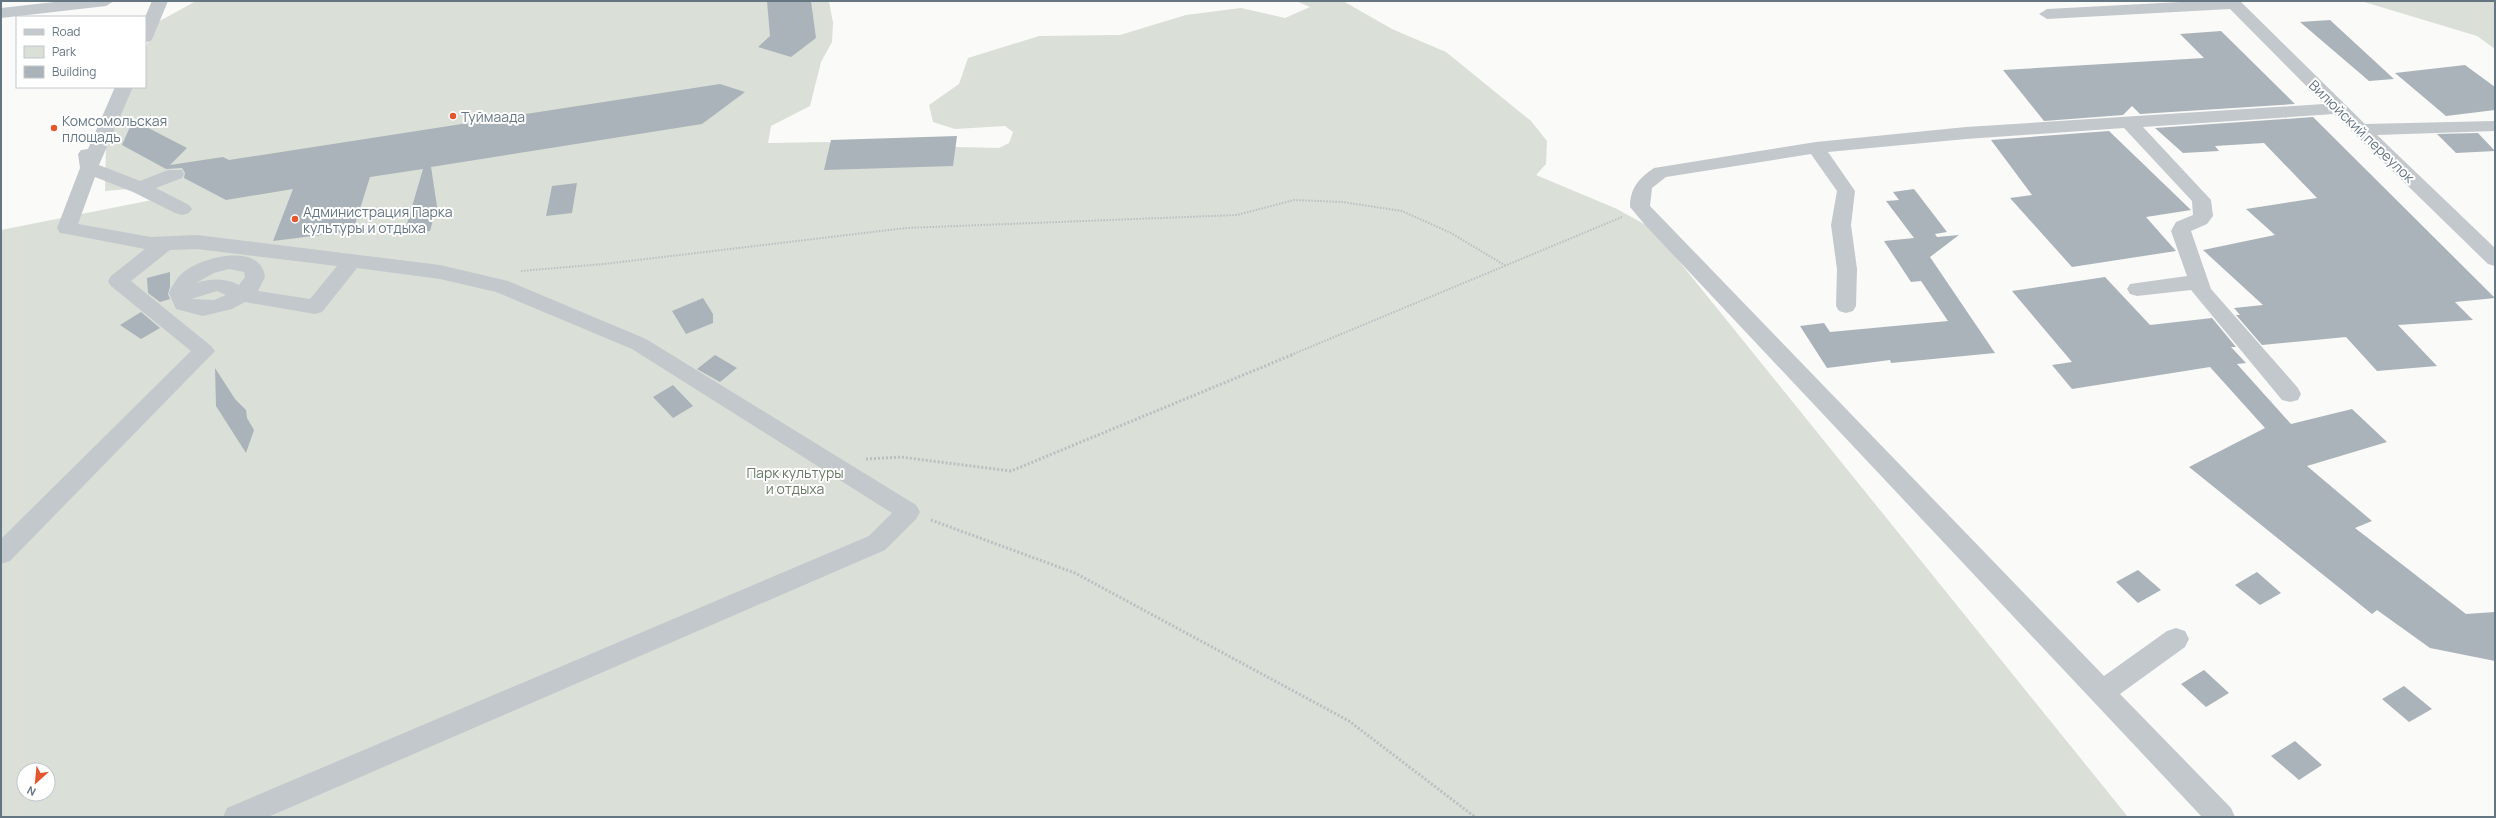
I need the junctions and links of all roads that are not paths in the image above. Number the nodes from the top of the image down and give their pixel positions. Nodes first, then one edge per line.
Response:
1 (106, 1) edge
2 (155, 1) edge
3 (160, 1) edge
4 (2233, 2) edge
5 (1, 13) edge
6 (2047, 14) dead end
7 (146, 19) edge
8 (146, 35) edge
9 (114, 88) edge
10 (124, 88) edge
11 (2338, 108) junction
12 (2128, 121) junction
13 (2495, 126) edge
14 (2361, 130) junction
15 (1816, 148) junction
16 (89, 168) junction
17 (169, 170) dead end
18 (140, 188) junction
19 (182, 210) dead end
20 (166, 243) junction
21 (206, 243) junction
22 (2495, 260) edge
23 (352, 261) junction
24 (2198, 282) junction
25 (221, 283) junction
26 (2137, 289) dead end
27 (1846, 306) dead end
28 (201, 309) junction
29 (2290, 394) dead end
30 (1, 554) edge
31 (2176, 639) dead end
32 (2102, 692) junction
33 (237, 817) edge
34 (2221, 817) edge

1 - 5 street
2 - 7 street
3 - 8 street
4 - 6 street
4 - 11 street, Вилюйский переулок
9 - 16 street
10 - 16 street
11 - 12 street
11 - 14 street, Вилюйский переулок
12 - 15 street
12 - 24 street
13 - 14 street
14 - 22 street, Вилюйский переулок
15 - 27 street
15 - 32 street
16 - 18 street
16 - 20 street
17 - 18 street
18 - 19 street
20 - 21 street
20 - 30 street
21 - 23 street
21 - 25 street
23 - 25 street
23 - 33 street
24 - 26 street
24 - 29 street
25 - 25 street
25 - 28 street
25 - 28 street
25 - 28 street
31 - 32 street
32 - 34 street

